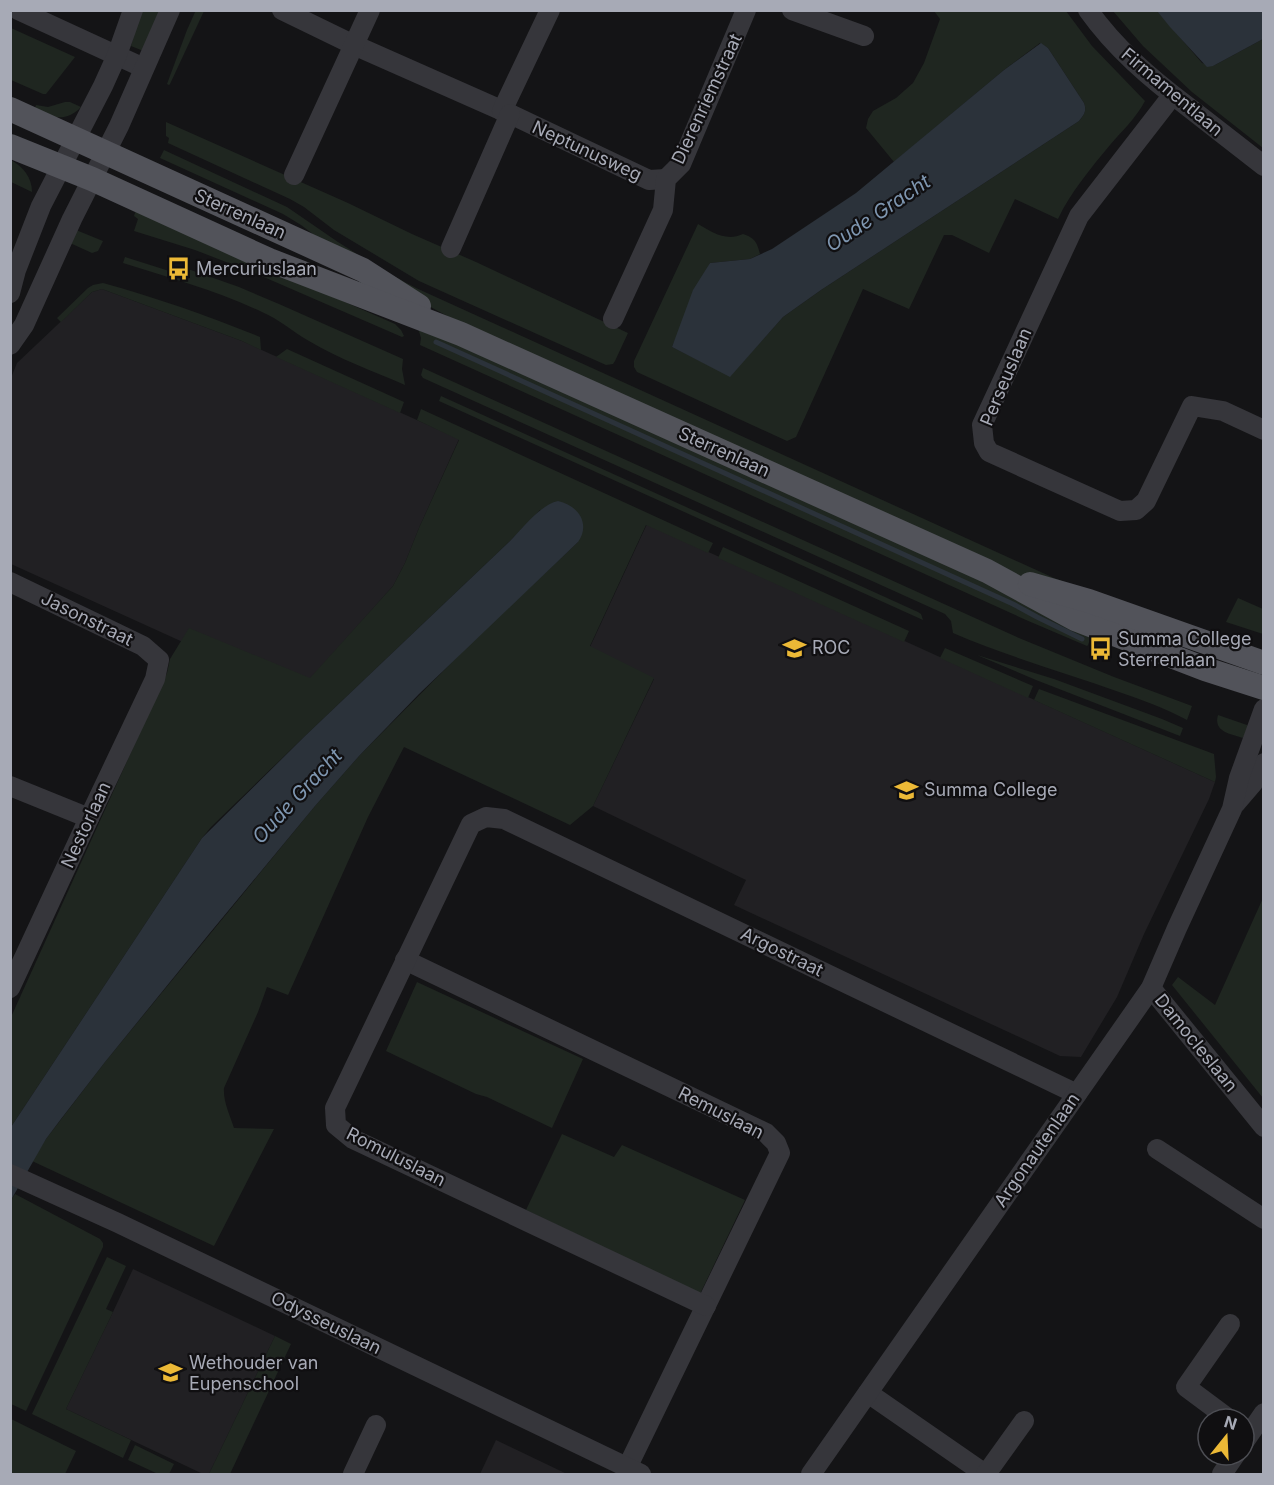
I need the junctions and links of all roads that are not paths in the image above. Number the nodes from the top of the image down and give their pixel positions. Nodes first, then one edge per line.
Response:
1 (18, 10) edge
2 (133, 10) edge
3 (170, 10) edge
4 (282, 10) edge
5 (370, 10) edge
6 (550, 10) edge
7 (746, 10) edge
8 (792, 10) edge
9 (1088, 10) edge
10 (864, 36) dead end
11 (354, 45) junction
12 (117, 55) junction
13 (144, 68) junction
14 (1172, 96) junction
15 (10, 109) edge
16 (506, 113) junction
17 (76, 139) junction
18 (10, 146) edge
19 (106, 152) junction
20 (61, 166) junction
21 (1263, 166) edge
22 (294, 175) dead end
23 (666, 179) junction
24 (92, 180) junction
25 (451, 248) dead end
26 (10, 293) edge
27 (613, 319) dead end
28 (461, 334) junction
29 (10, 345) edge
30 (1263, 430) edge
31 (987, 571) junction
32 (10, 582) edge
33 (159, 660) joint
34 (1263, 663) edge
35 (1263, 688) edge
36 (1263, 709) edge
37 (1263, 763) edge
38 (10, 786) edge
39 (1232, 808) junction
40 (486, 817) joint
41 (89, 818) junction
42 (405, 960) junction
43 (12, 983) edge
44 (1151, 988) junction
45 (1077, 1094) junction
46 (1263, 1127) edge
47 (1157, 1149) dead end
48 (10, 1174) edge
49 (1263, 1219) edge
50 (706, 1306) junction
51 (1230, 1324) dead end
52 (868, 1393) junction
53 (1213, 1407) edge
54 (1024, 1421) dead end
55 (376, 1425) dead end
56 (634, 1471) edge
57 (353, 1474) edge
58 (812, 1474) edge
59 (985, 1474) edge

1 - 12 street
2 - 12 street
3 - 13 street
4 - 11 street, Neptunusweg
5 - 11 street
6 - 16 street, Neptunusweg
7 - 23 street, Dierenriemstraat
8 - 10 street
9 - 14 street, Firmamentlaan
11 - 16 street, Neptunusweg
11 - 22 street
12 - 13 street
12 - 17 street
13 - 19 street
14 - 21 street, Firmamentlaan
14 - 30 street, Perseuslaan
15 - 17 main road, Sterrenlaan
16 - 23 street, Neptunusweg
16 - 25 street, Neptunusweg
17 - 19 main road, Sterrenlaan
17 - 20 street
18 - 20 main road, Sterrenlaan
19 - 24 street
19 - 28 main road, Sterrenlaan
20 - 24 main road, Sterrenlaan
20 - 26 street
23 - 27 street, Dierenriemstraat
24 - 28 main road, Sterrenlaan
24 - 29 street
28 - 31 main road, Sterrenlaan
31 - 34 main road, Sterrenlaan
31 - 35 main road, Sterrenlaan
32 - 33 street, Jasonstraat
33 - 41 street, Nestorlaan
36 - 39 street, Argonautenlaan
37 - 39 street, Argonautenlaan
38 - 41 street
39 - 44 street, Argonautenlaan
40 - 42 street, Romuluslaan
40 - 45 street, Argostraat
41 - 43 street, Nestorlaan
42 - 50 street, Romuluslaan
42 - 50 street, Remuslaan
44 - 45 street, Argonautenlaan
44 - 46 street, Damocleslaan
45 - 52 street, Argonautenlaan
47 - 49 street
48 - 56 street, Odysseuslaan
50 - 56 street, Remuslaan
51 - 53 street
52 - 58 street, Argonautenlaan
52 - 59 street
54 - 59 street
55 - 57 street

